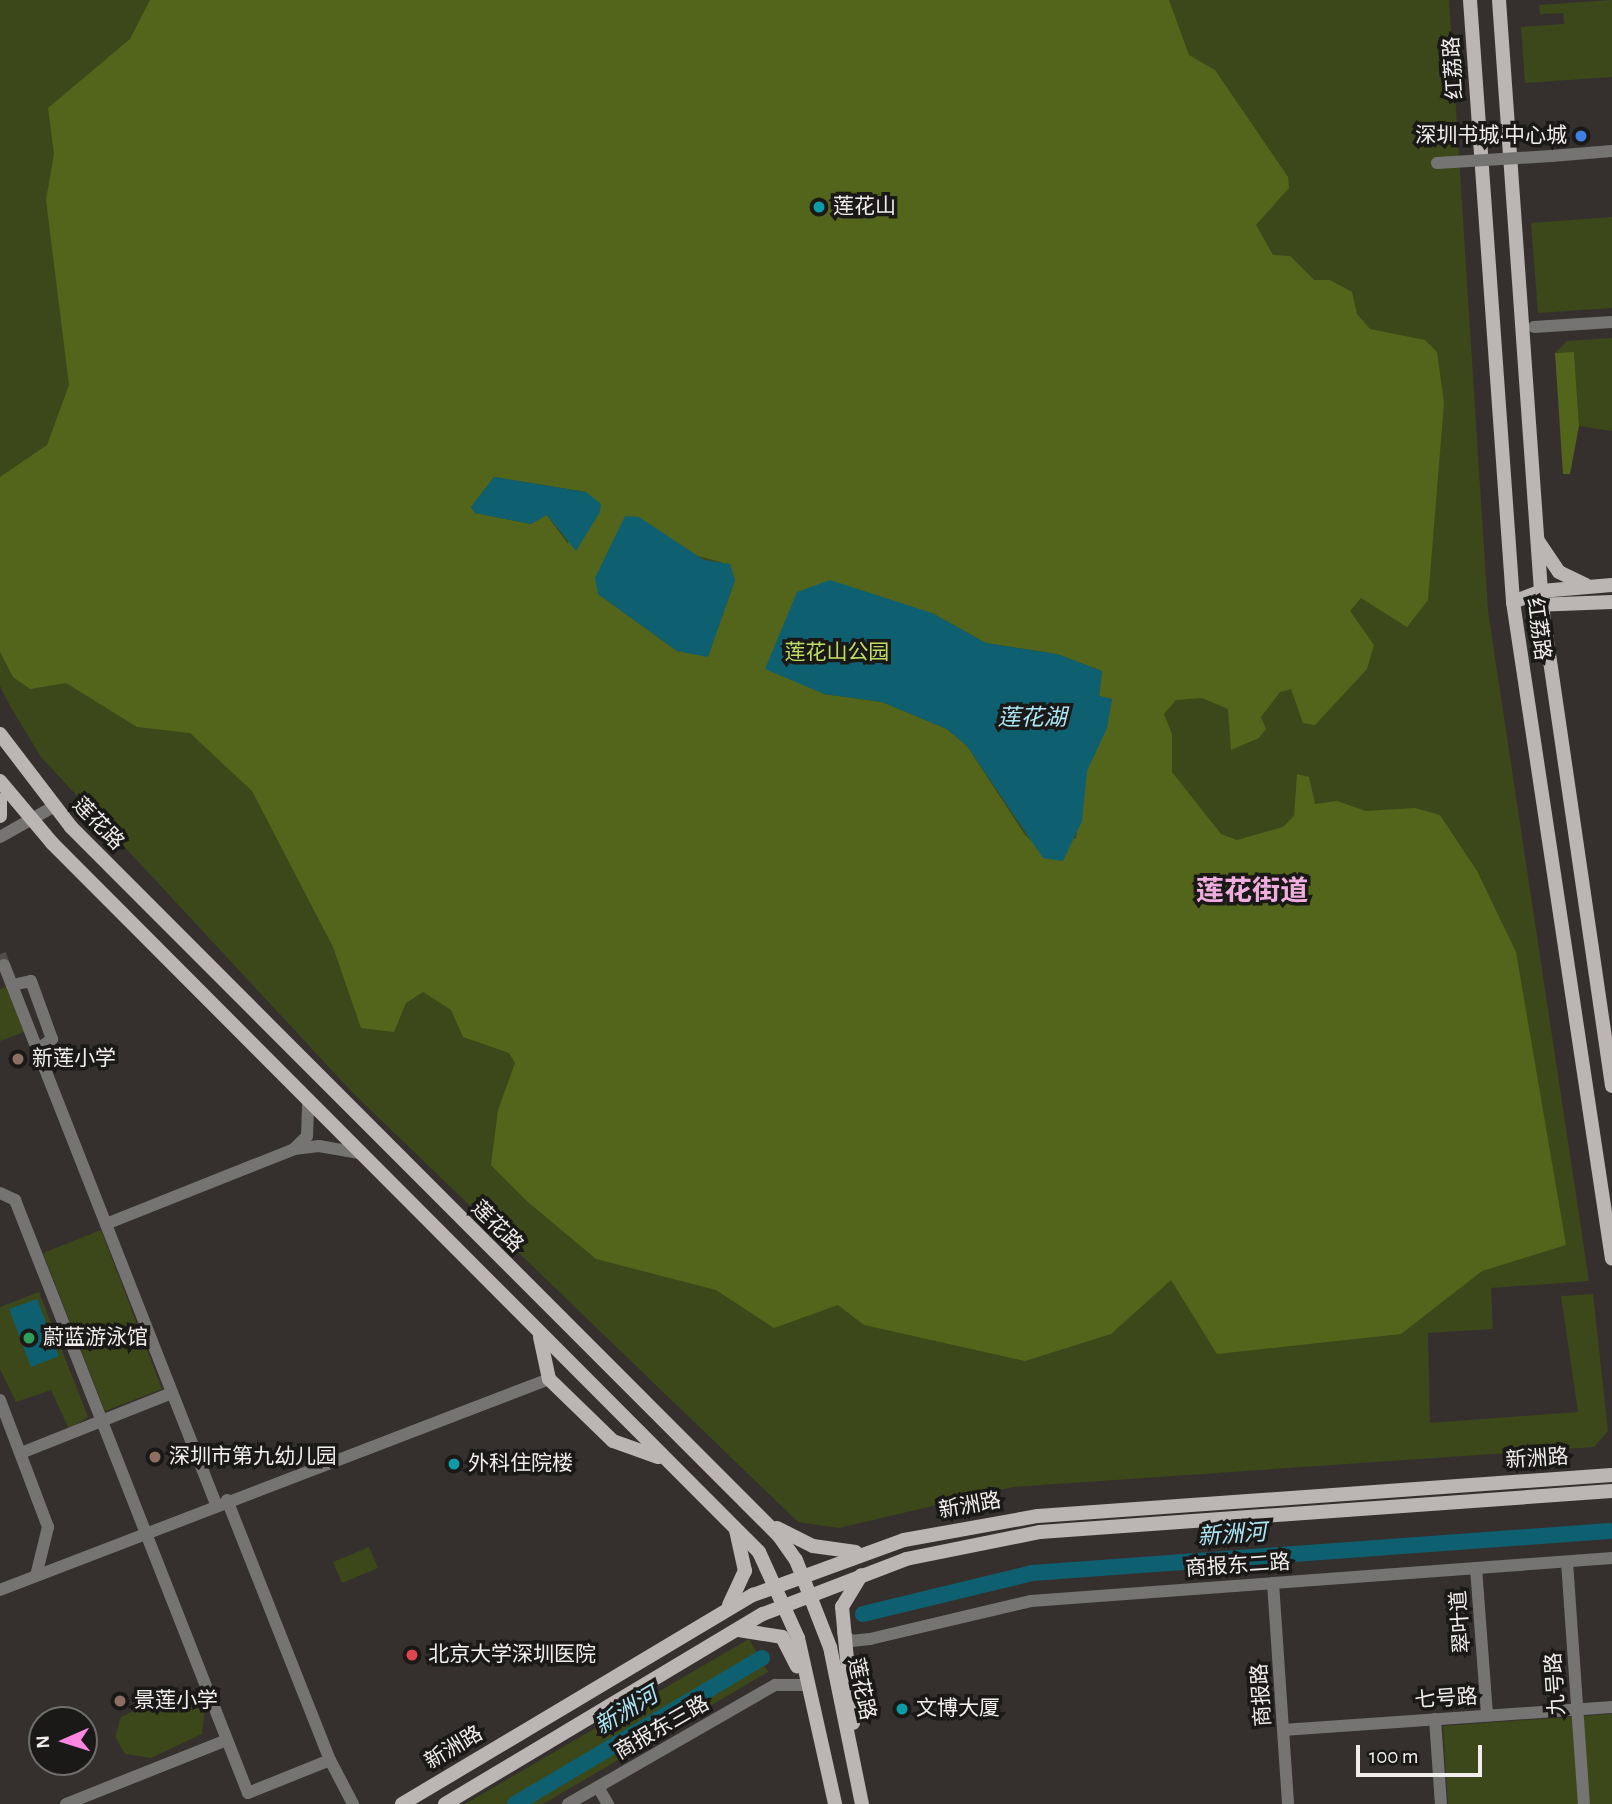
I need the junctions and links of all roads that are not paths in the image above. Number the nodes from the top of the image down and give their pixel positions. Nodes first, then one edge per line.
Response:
1 (1470, 0) edge
2 (1499, 0) edge
3 (1612, 151) edge
4 (1437, 163) dead end
5 (1612, 322) edge
6 (1534, 327) dead end
7 (1537, 540) junction
8 (1612, 585) edge
9 (1591, 586) junction
10 (1541, 591) junction
11 (1612, 601) edge
12 (1513, 602) junction
13 (1542, 606) junction
14 (0, 734) edge
15 (0, 781) edge
16 (0, 800) edge
17 (53, 807) junction
18 (0, 816) edge
19 (32, 821) junction
20 (0, 837) edge
21 (4, 970) edge
22 (12, 985) junction
23 (1601, 1006) junction
24 (1612, 1018) edge
25 (37, 1050) junction
26 (1612, 1086) edge
27 (308, 1102) junction
28 (294, 1149) junction
29 (359, 1153) junction
30 (0, 1193) edge
31 (106, 1224) junction
32 (1612, 1259) edge
33 (540, 1336) junction
34 (549, 1378) junction
35 (172, 1393) junction
36 (0, 1400) edge
37 (102, 1421) junction
38 (21, 1453) junction
39 (664, 1459) junction
40 (1612, 1461) edge
41 (1612, 1475) edge
42 (1587, 1476) junction
43 (1612, 1491) edge
44 (222, 1502) junction
45 (760, 1514) junction
46 (733, 1522) junction
47 (145, 1532) junction
48 (865, 1552) junction
49 (1612, 1558) edge
50 (1567, 1562) junction
51 (1476, 1568) junction
52 (869, 1570) junction
53 (801, 1575) junction
54 (36, 1576) junction
55 (1273, 1583) junction
56 (774, 1586) junction
57 (0, 1590) edge
58 (809, 1594) junction
59 (784, 1605) junction
60 (724, 1611) junction
61 (734, 1631) junction
62 (843, 1633) junction
63 (870, 1639) junction
64 (794, 1657) junction
65 (848, 1664) junction
66 (775, 1685) junction
67 (802, 1685) junction
68 (1612, 1707) edge
69 (1577, 1709) junction
70 (815, 1710) junction
71 (1487, 1716) junction
72 (1435, 1719) junction
73 (1283, 1730) junction
74 (227, 1740) junction
75 (851, 1745) junction
76 (330, 1760) junction
77 (596, 1788) junction
78 (834, 1803) edge
79 (66, 1804) edge
80 (353, 1804) edge
81 (402, 1804) edge
82 (445, 1804) edge
83 (568, 1804) edge
84 (602, 1804) edge
85 (608, 1804) edge
86 (862, 1804) edge
87 (1289, 1804) edge
88 (1441, 1804) edge
89 (1584, 1804) edge

1 - 12 main road, 红荔路
2 - 7 main road, 红荔路
3 - 4 street, bridge
5 - 6 street
7 - 9 main road
7 - 10 main road, 红荔路
8 - 9 main road
9 - 10 main road
10 - 12 main road
10 - 13 main road, 红荔路
11 - 13 main road
12 - 13 main road
12 - 32 main road, 红荔路
13 - 23 main road, 红荔路
14 - 17 main road, 莲花路
15 - 19 main road
16 - 18 main road
17 - 19 street
17 - 45 main road, 莲花路
19 - 20 street
19 - 27 main road
21 - 22 street
22 - 25 street
22 - 25 street
23 - 24 street
23 - 26 main road, 红荔路
25 - 31 street
27 - 28 street
27 - 29 main road
28 - 29 street
28 - 31 street
29 - 33 main road
30 - 37 street
31 - 35 street
33 - 34 main road
33 - 39 main road
34 - 39 main road
34 - 44 street
35 - 37 street
35 - 44 street
36 - 38 street
37 - 38 street
37 - 47 street
38 - 54 street
39 - 46 main road
40 - 42 main road
41 - 42 main road, 新洲路
42 - 48 main road, 新洲路
43 - 52 main road, 新洲路
44 - 47 street
44 - 76 street
45 - 48 main road
45 - 53 main road, 莲花路
46 - 56 main road
46 - 60 main road
47 - 54 street
47 - 74 street
48 - 53 main road, 新洲路
49 - 50 street, 商报东二路
50 - 51 street, 商报东二路
50 - 69 street, 九号路
51 - 55 street, 商报东二路
51 - 71 street, 翠叶道
52 - 58 main road, 新洲路
52 - 62 main road
53 - 56 main road, 新洲路
53 - 58 main road, 莲花路
54 - 57 street
55 - 63 street, 商报东二路
55 - 73 street, 商报路
56 - 59 main road
56 - 60 main road, 新洲路
58 - 59 main road, 新洲路
58 - 75 main road, 莲花路
59 - 61 main road, 新洲路
59 - 70 main road
60 - 81 main road, 新洲路
61 - 64 main road
61 - 82 main road, 新洲路
62 - 63 street, 商报东二路
62 - 65 main road
63 - 65 street
64 - 66 street, 商报东三路
64 - 67 main road
65 - 75 main road
66 - 67 street, 商报东三路
66 - 77 street, 商报东三路
67 - 70 main road
68 - 69 street, 七号路
69 - 71 street, 七号路
69 - 89 street, 九号路
70 - 78 main road
71 - 72 street, 七号路
72 - 73 street, 七号路
72 - 88 street
73 - 87 street, 商报路
74 - 76 street
74 - 79 street
75 - 86 main road, 莲花路
76 - 80 street
77 - 83 street, 商报东三路
77 - 84 street
77 - 85 street

